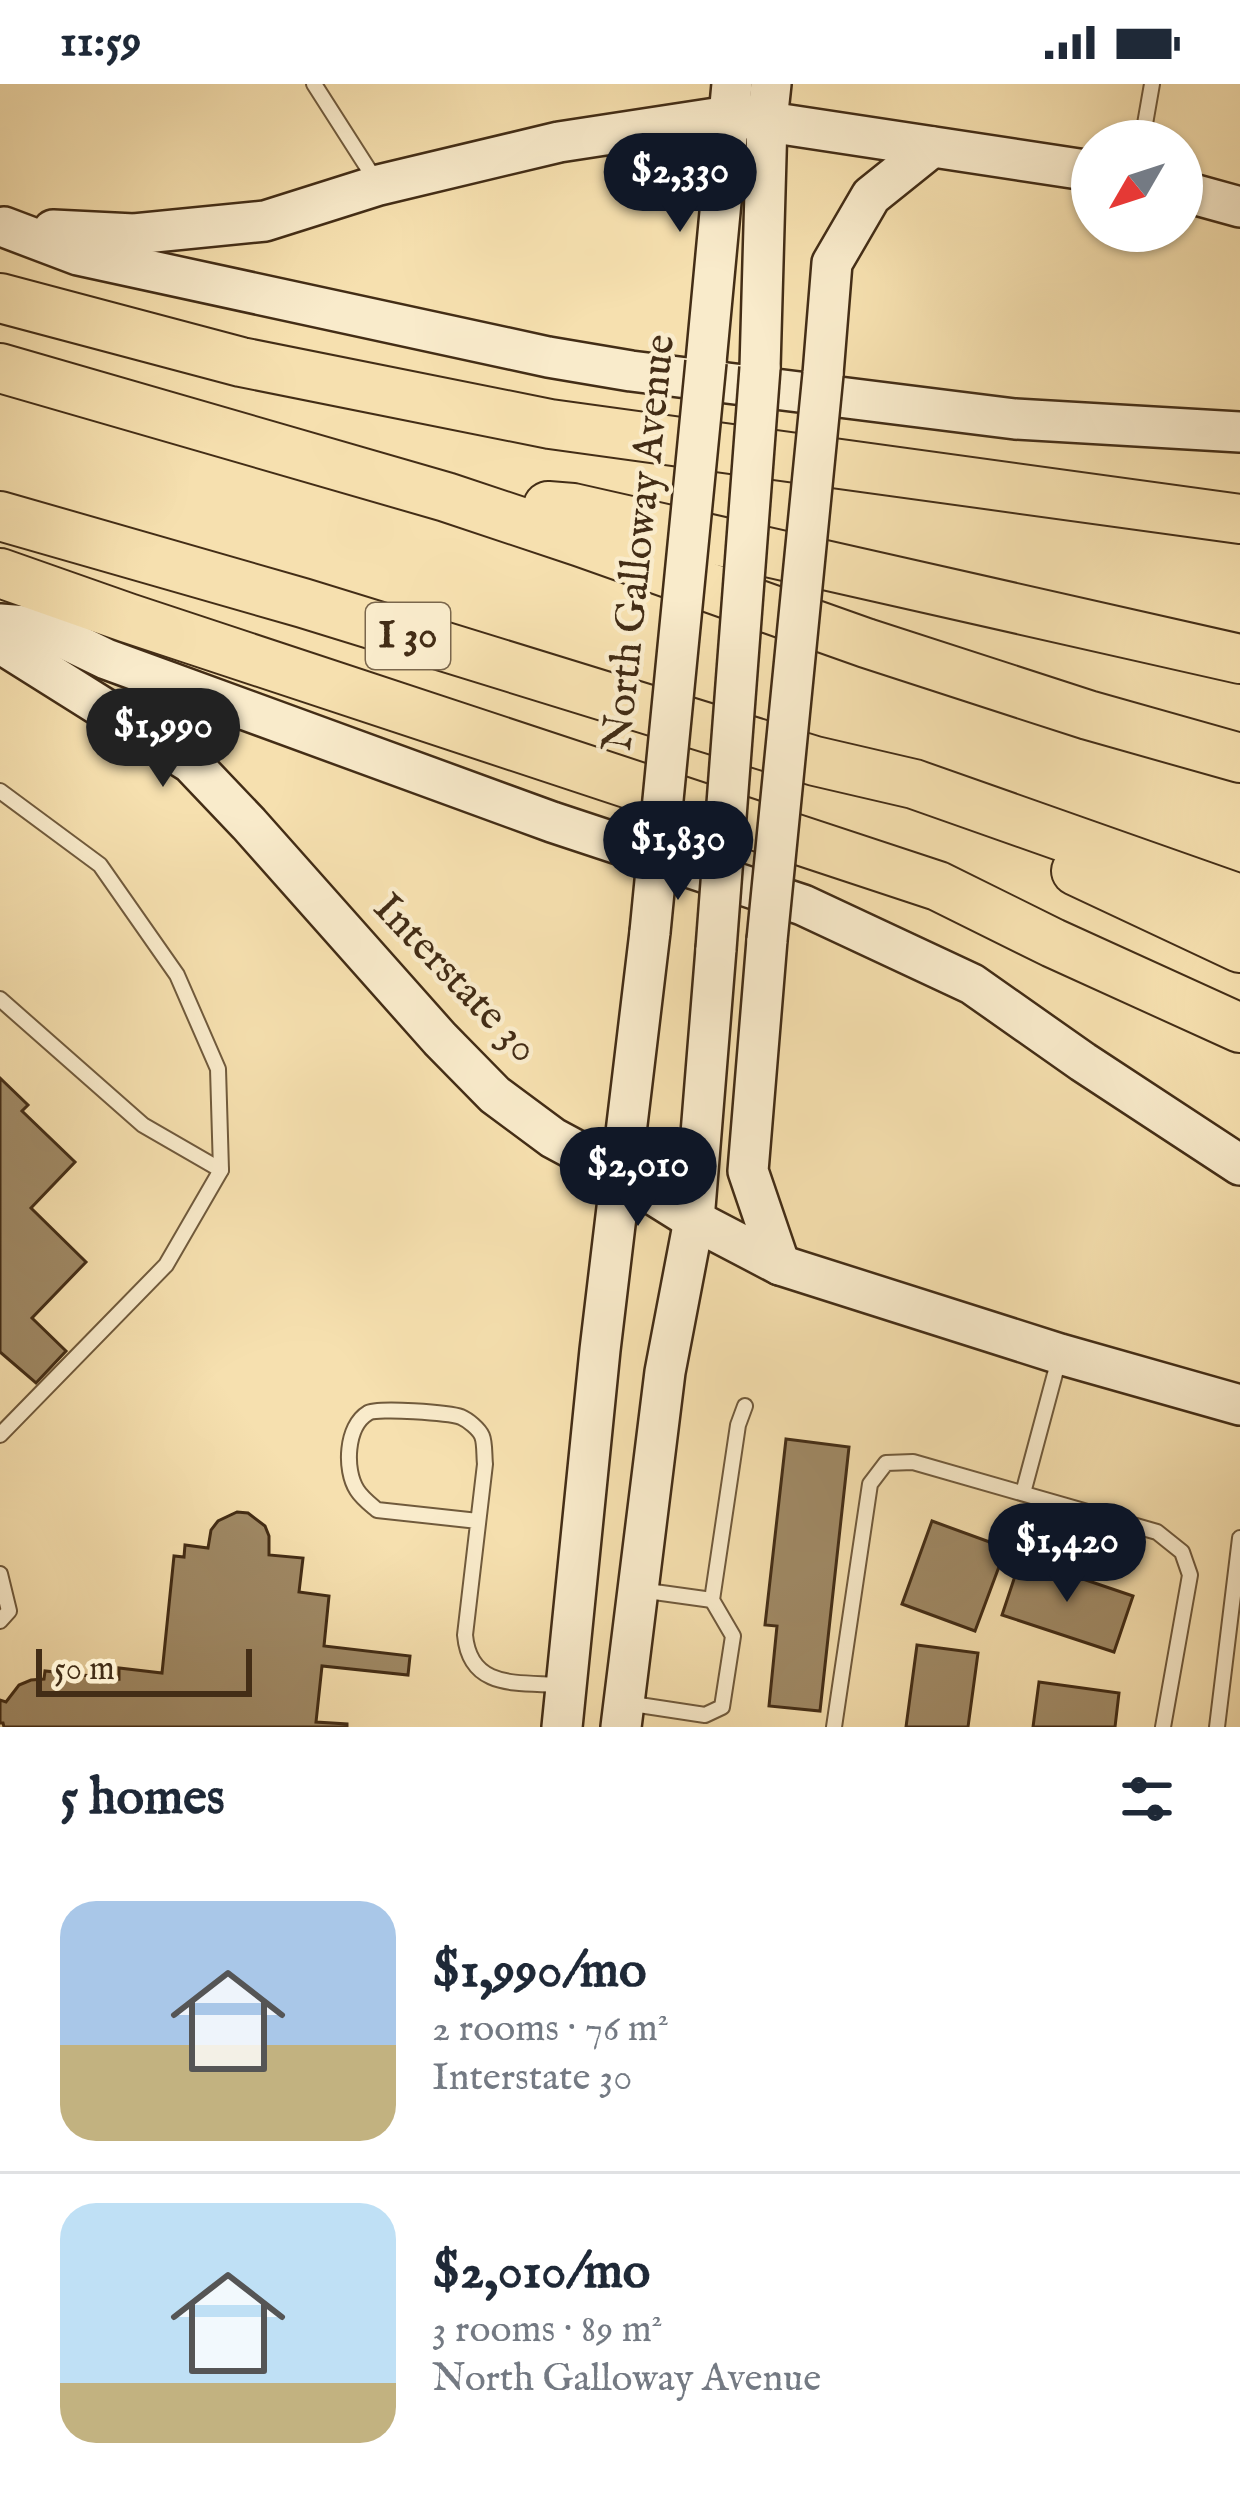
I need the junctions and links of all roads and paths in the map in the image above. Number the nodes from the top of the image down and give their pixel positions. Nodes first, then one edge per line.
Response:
1 (314, 84) edge
2 (1152, 84) edge
3 (750, 101) edge
4 (1146, 120) edge
5 (932, 147) junction
6 (1071, 168) edge
7 (379, 185) junction
8 (1203, 196) edge
9 (1240, 207) edge
10 (2, 227) edge
11 (0, 298) edge
12 (0, 368) edge
13 (1240, 432) edge
14 (446, 497) junction
15 (0, 516) edge
16 (1240, 519) edge
17 (0, 573) edge
18 (0, 624) edge
19 (0, 643) edge
20 (1240, 659) edge
21 (1240, 758) edge
22 (814, 761) junction
23 (0, 790) edge
24 (1240, 898) edge
25 (1240, 948) edge
26 (0, 999) edge
27 (1240, 1028) edge
28 (1240, 1166) edge
29 (221, 1169) junction
30 (622, 1175) junction
31 (694, 1220) junction
32 (780, 1265) junction
33 (1060, 1354) junction
34 (1240, 1405) edge
35 (745, 1406) dead end
36 (0, 1435) edge
37 (1023, 1493) junction
38 (478, 1521) junction
39 (1240, 1538) edge
40 (1238, 1563) edge
41 (0, 1574) edge
42 (638, 1589) junction
43 (712, 1600) junction
44 (0, 1621) edge
45 (567, 1681) junction
46 (624, 1705) edge
47 (562, 1727) edge
48 (834, 1727) edge
49 (1163, 1727) edge
50 (1217, 1727) edge

1 - 7 lane
2 - 4 lane
3 - 5 main road
3 - 7 main road
3 - 30 main road, North Galloway Avenue, bridge
3 - 31 main road, bridge
5 - 6 main road
5 - 32 main road, bridge
7 - 10 main road
8 - 9 main road
10 - 13 main road
11 - 16 highway
12 - 14 highway
14 - 20 highway
14 - 21 highway
15 - 22 highway, I 30
17 - 27 highway
18 - 28 main road
19 - 30 main road, Interstate 30
22 - 24 highway, I 30
22 - 25 highway
23 - 29 lane
26 - 29 lane
29 - 36 lane
30 - 31 main road, Interstate 30
30 - 45 main road, North Galloway Avenue
31 - 32 main road, Interstate 30
31 - 42 main road
32 - 33 main road, Interstate 30
33 - 34 main road, Interstate 30
33 - 37 lane
35 - 43 lane
37 - 48 lane
37 - 49 lane
38 - 38 lane
38 - 45 lane
39 - 40 lane
40 - 50 lane
41 - 44 lane
42 - 43 lane
42 - 46 main road
43 - 46 lane
45 - 46 main road
45 - 47 main road, North Galloway Avenue

